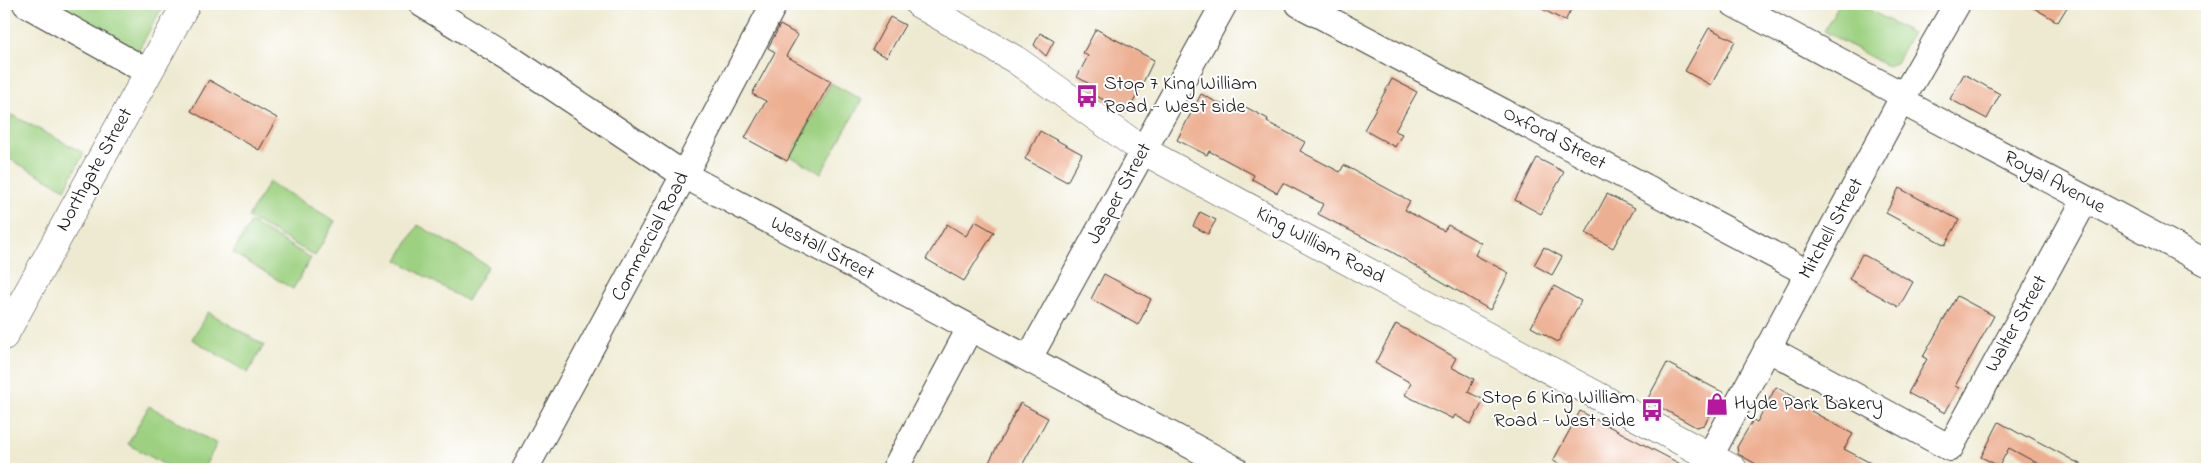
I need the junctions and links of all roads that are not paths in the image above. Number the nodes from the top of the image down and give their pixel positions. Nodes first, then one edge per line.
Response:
1 (26, 4) edge
2 (186, 4) edge
3 (422, 4) edge
4 (774, 4) edge
5 (919, 4) edge
6 (1224, 4) edge
7 (1299, 4) edge
8 (1734, 4) edge
9 (1957, 4) edge
10 (148, 72) junction
11 (1903, 98) junction
12 (1144, 151) junction
13 (684, 175) junction
14 (2085, 200) junction
15 (2207, 263) edge
16 (1808, 273) junction
17 (970, 328) junction
18 (4, 336) edge
19 (1767, 348) junction
20 (1029, 358) junction
21 (1715, 465) edge
22 (525, 469) edge
23 (895, 469) edge
24 (1236, 469) edge

1 - 10 street
2 - 10 main road, Northgate Street
3 - 13 street, Westall Street
4 - 13 street, Commercial Road
5 - 12 main road, King William Road
6 - 12 street, Jasper Street
7 - 16 street, Oxford Street
8 - 11 street, Royal Avenue
9 - 11 street, Mitchell Street
10 - 18 main road, Northgate Street
11 - 14 street, Royal Avenue
11 - 16 street, Mitchell Street
12 - 20 street, Jasper Street
12 - 21 main road, King William Road
13 - 17 street, Westall Street
13 - 22 street, Commercial Road
14 - 15 street, Royal Avenue
14 - 19 street, Walter Street
16 - 19 street, Mitchell Street
17 - 20 street, Westall Street
17 - 23 street
19 - 21 street, Mitchell Street
20 - 24 street, Westall Street

